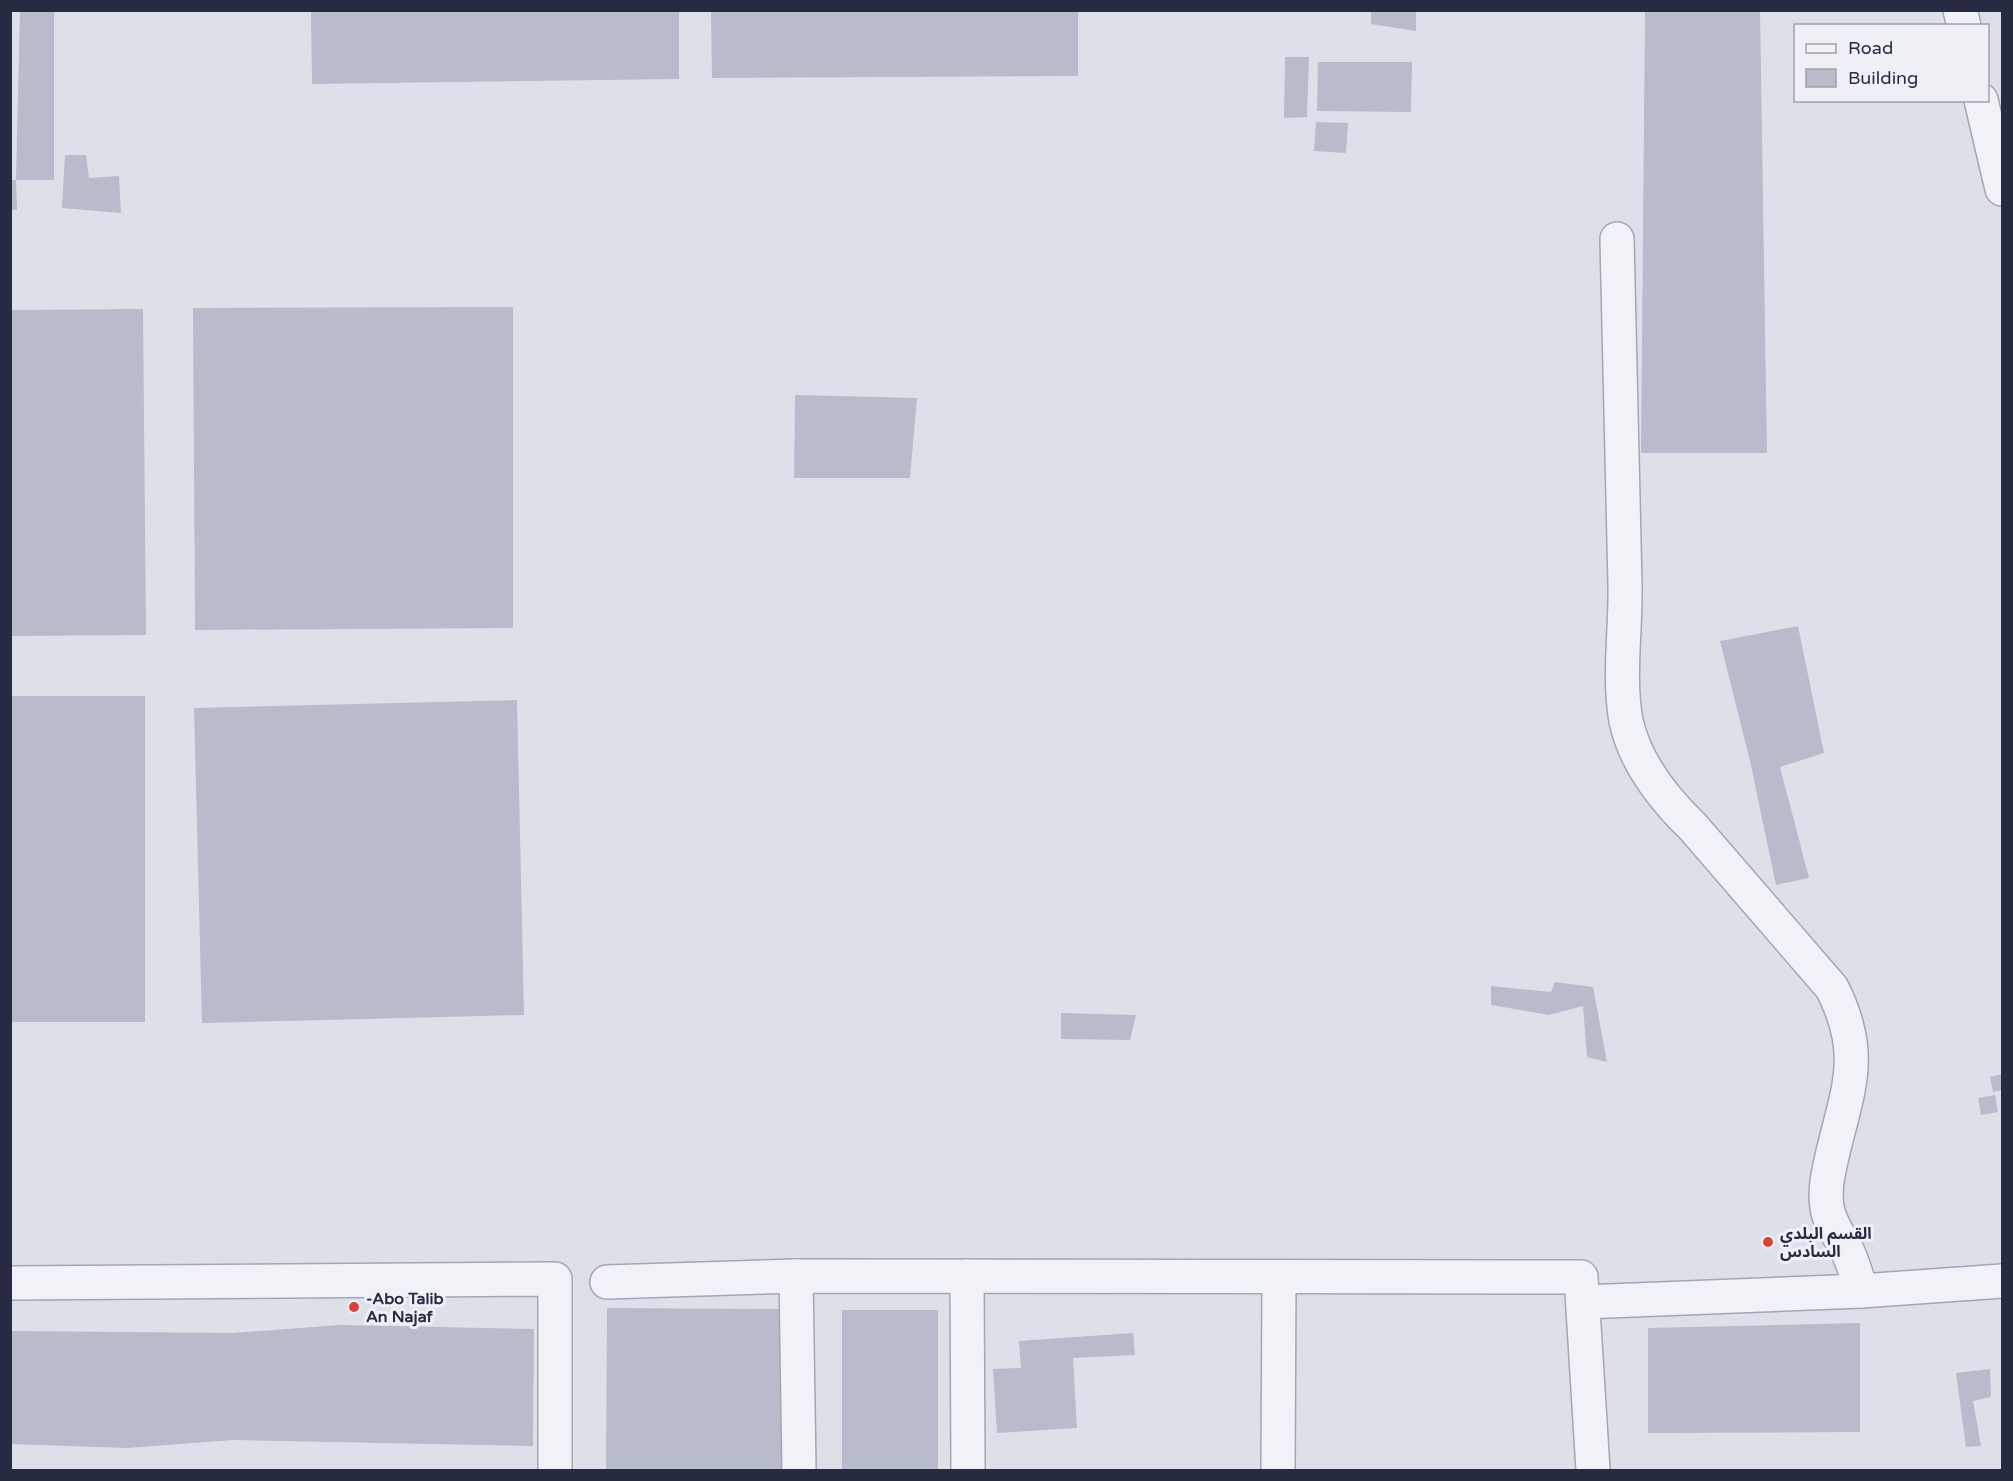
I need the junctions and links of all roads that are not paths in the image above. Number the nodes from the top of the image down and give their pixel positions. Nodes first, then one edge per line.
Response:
1 (1981, 102) edge
2 (2002, 189) edge
3 (1617, 239) dead end
4 (796, 1276) junction
5 (967, 1276) junction
6 (1279, 1277) junction
7 (2002, 1281) edge
8 (607, 1282) dead end
9 (10, 1283) edge
10 (1861, 1291) junction
11 (1582, 1302) junction
12 (555, 1470) edge
13 (799, 1470) edge
14 (968, 1470) edge
15 (1278, 1470) edge
16 (1593, 1470) edge

1 - 2 street
3 - 10 street
4 - 5 street
4 - 8 street
4 - 13 street
5 - 6 street
5 - 14 street
6 - 11 street
6 - 15 street
7 - 10 street
9 - 12 street
10 - 11 street
11 - 16 street

